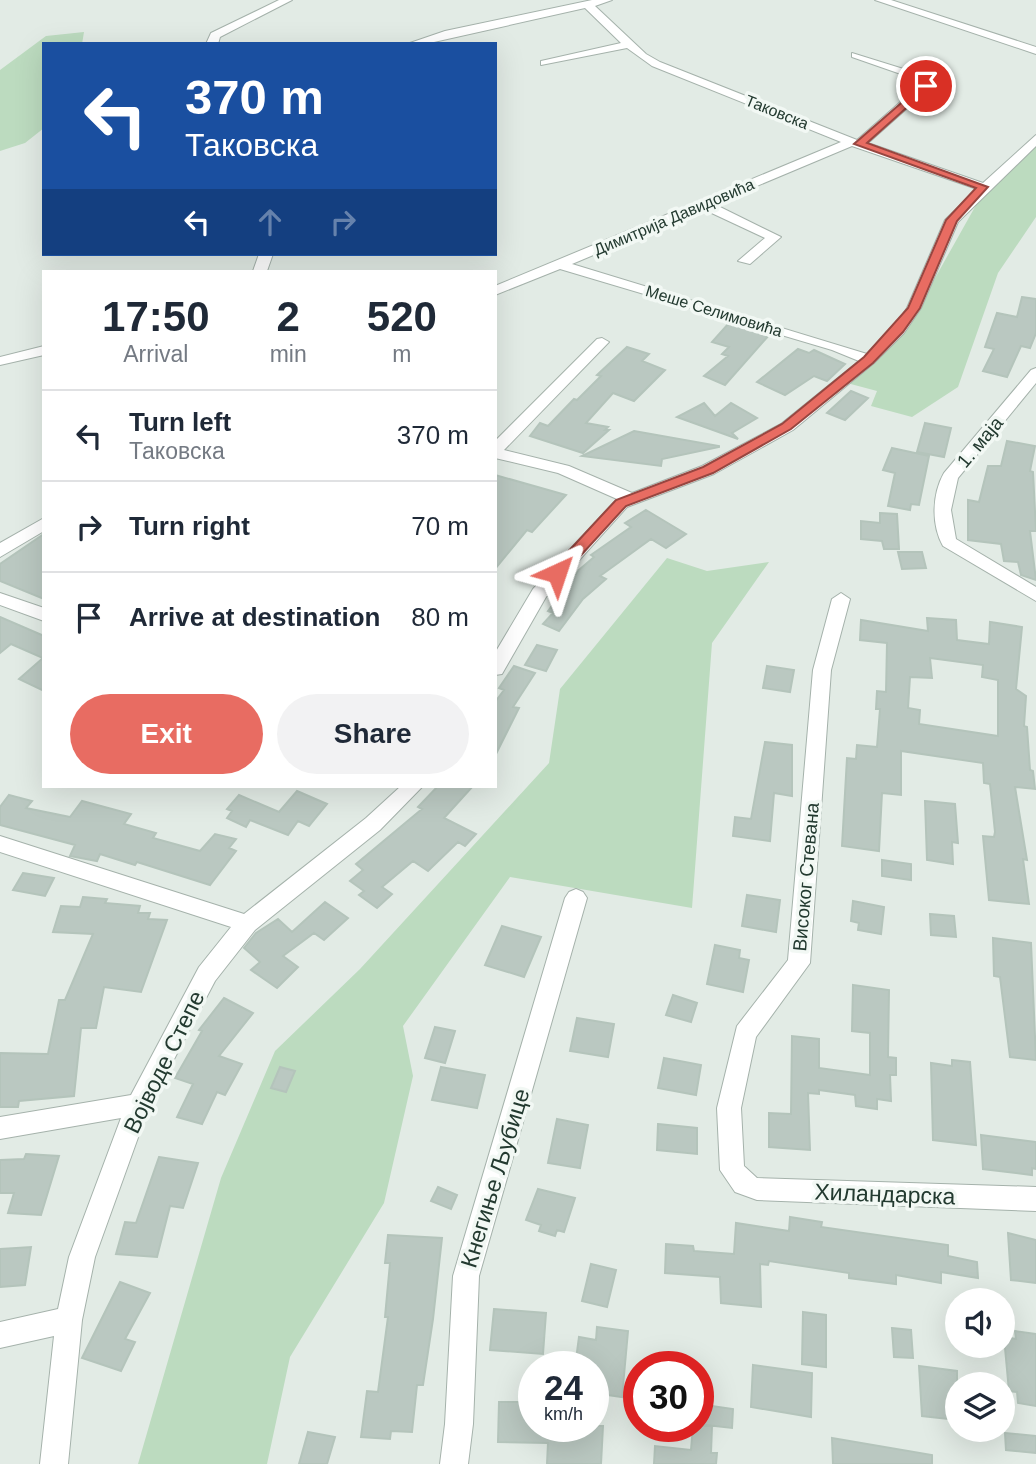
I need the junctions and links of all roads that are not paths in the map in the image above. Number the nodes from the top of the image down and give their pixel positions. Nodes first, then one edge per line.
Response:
1 (287, 0) edge
2 (607, 0) edge
3 (880, 0) edge
4 (588, 5) junction
5 (212, 42) edge
6 (419, 42) edge
7 (630, 44) junction
8 (1036, 51) edge
9 (856, 55) dead end
10 (545, 63) dead end
11 (1036, 139) edge
12 (856, 143) junction
13 (983, 187) junction
14 (705, 205) junction
15 (746, 261) dead end
16 (558, 264) junction
17 (497, 290) edge
18 (602, 342) dead end
19 (42, 350) edge
20 (869, 360) junction
21 (0, 361) edge
22 (1036, 373) edge
23 (497, 449) edge
24 (497, 452) edge
25 (628, 498) junction
26 (42, 524) edge
27 (0, 551) edge
28 (1036, 595) edge
29 (0, 599) edge
30 (841, 599) dead end
31 (42, 614) edge
32 (497, 666) edge
33 (411, 788) edge
34 (0, 844) edge
35 (576, 898) dead end
36 (247, 924) junction
37 (138, 1104) junction
38 (0, 1128) edge
39 (736, 1178) joint
40 (1036, 1199) edge
41 (69, 1320) junction
42 (0, 1335) edge
43 (54, 1464) edge
44 (454, 1464) edge

1 - 5 street
2 - 4 street
3 - 8 street
4 - 6 street
4 - 7 street, Таковска
7 - 10 street
7 - 12 street, Таковска
9 - 12 street, Димитрија Давидовића
11 - 13 street
12 - 13 street, Таковска
12 - 14 street, Димитрија Давидовића
13 - 20 street
14 - 15 street
14 - 16 street, Димитрија Давидовића
16 - 17 street, Димитрија Давидовића
16 - 20 street, Меше Селимовића
18 - 23 street
19 - 21 street
20 - 25 street
22 - 28 street, 1. маја
24 - 25 street
25 - 32 street
26 - 27 street
29 - 31 street
30 - 39 street, Високог Стевана
33 - 36 street, Војводе Степе
34 - 36 street
35 - 44 street, Кнегиње Љубице
36 - 37 street, Војводе Степе
37 - 38 street
37 - 41 street, Војводе Степе
39 - 40 street, Хиландарска
41 - 42 street
41 - 43 street, Војводе Степе

